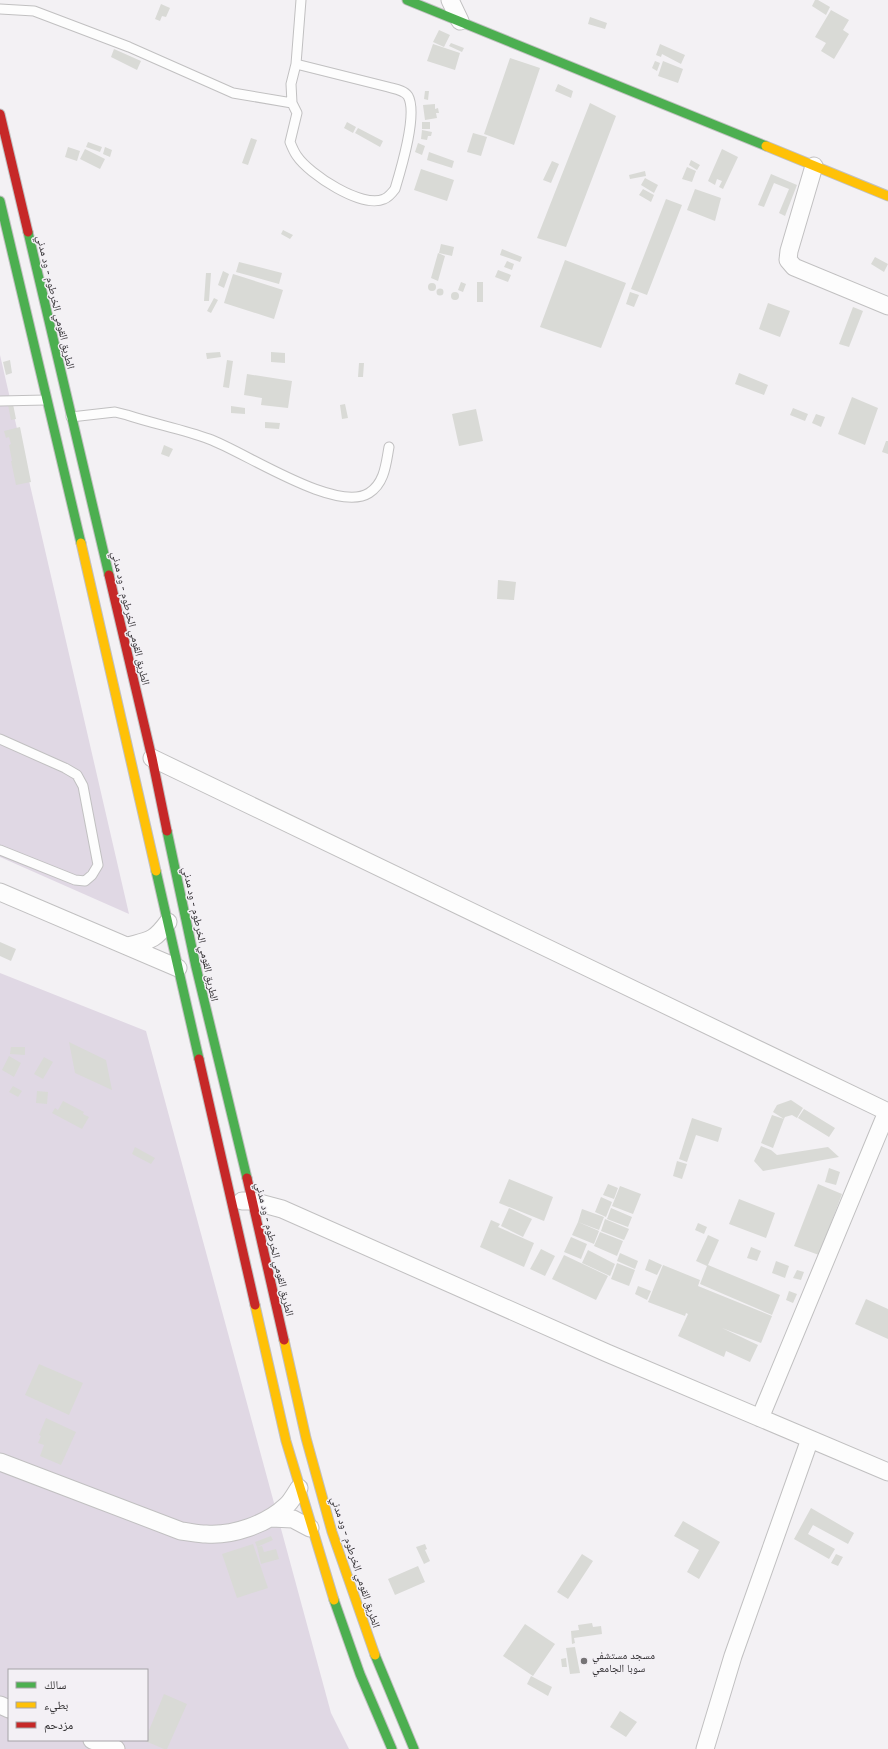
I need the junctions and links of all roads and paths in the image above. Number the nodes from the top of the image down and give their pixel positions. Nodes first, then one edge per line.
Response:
1 (301, 0) edge
2 (407, 0) edge
3 (450, 0) edge
4 (0, 9) edge
5 (460, 21) junction
6 (296, 64) junction
7 (292, 103) junction
8 (0, 114) edge
9 (814, 166) junction
10 (888, 196) edge
11 (0, 201) edge
12 (888, 306) edge
13 (46, 400) junction
14 (0, 401) edge
15 (70, 416) junction
16 (389, 447) dead end
17 (0, 739) edge
18 (152, 758) junction
19 (0, 850) edge
20 (0, 892) edge
21 (168, 922) junction
22 (128, 946) junction
23 (178, 968) junction
24 (888, 1112) edge
25 (232, 1201) junction
26 (252, 1201) junction
27 (760, 1418) junction
28 (810, 1439) junction
29 (0, 1462) edge
30 (888, 1472) edge
31 (299, 1488) junction
32 (271, 1518) junction
33 (310, 1528) junction
34 (95, 1741) edge
35 (116, 1749) edge
36 (392, 1749) edge
37 (414, 1749) edge
38 (705, 1749) edge

1 - 6 lane
2 - 5 main road
3 - 5 street
4 - 7 lane
5 - 9 main road
6 - 7 lane
6 - 7 lane
8 - 15 main road, الطريق القومي الخرطوم - ود مدني
9 - 10 main road
9 - 12 street
11 - 13 main road
13 - 14 lane
13 - 21 main road
15 - 16 lane
15 - 18 main road, الطريق القومي الخرطوم - ود مدني
17 - 19 lane
18 - 24 street
18 - 26 main road, الطريق القومي الخرطوم - ود مدني
20 - 22 street
21 - 22 street
21 - 23 main road
22 - 23 street
23 - 25 main road
24 - 27 street
25 - 26 street
25 - 31 main road
26 - 27 street
26 - 37 main road, الطريق القومي الخرطوم - ود مدني
27 - 28 street
28 - 30 street
28 - 38 street
29 - 32 street
31 - 32 street
31 - 33 main road
32 - 33 street
33 - 36 main road
34 - 35 street

